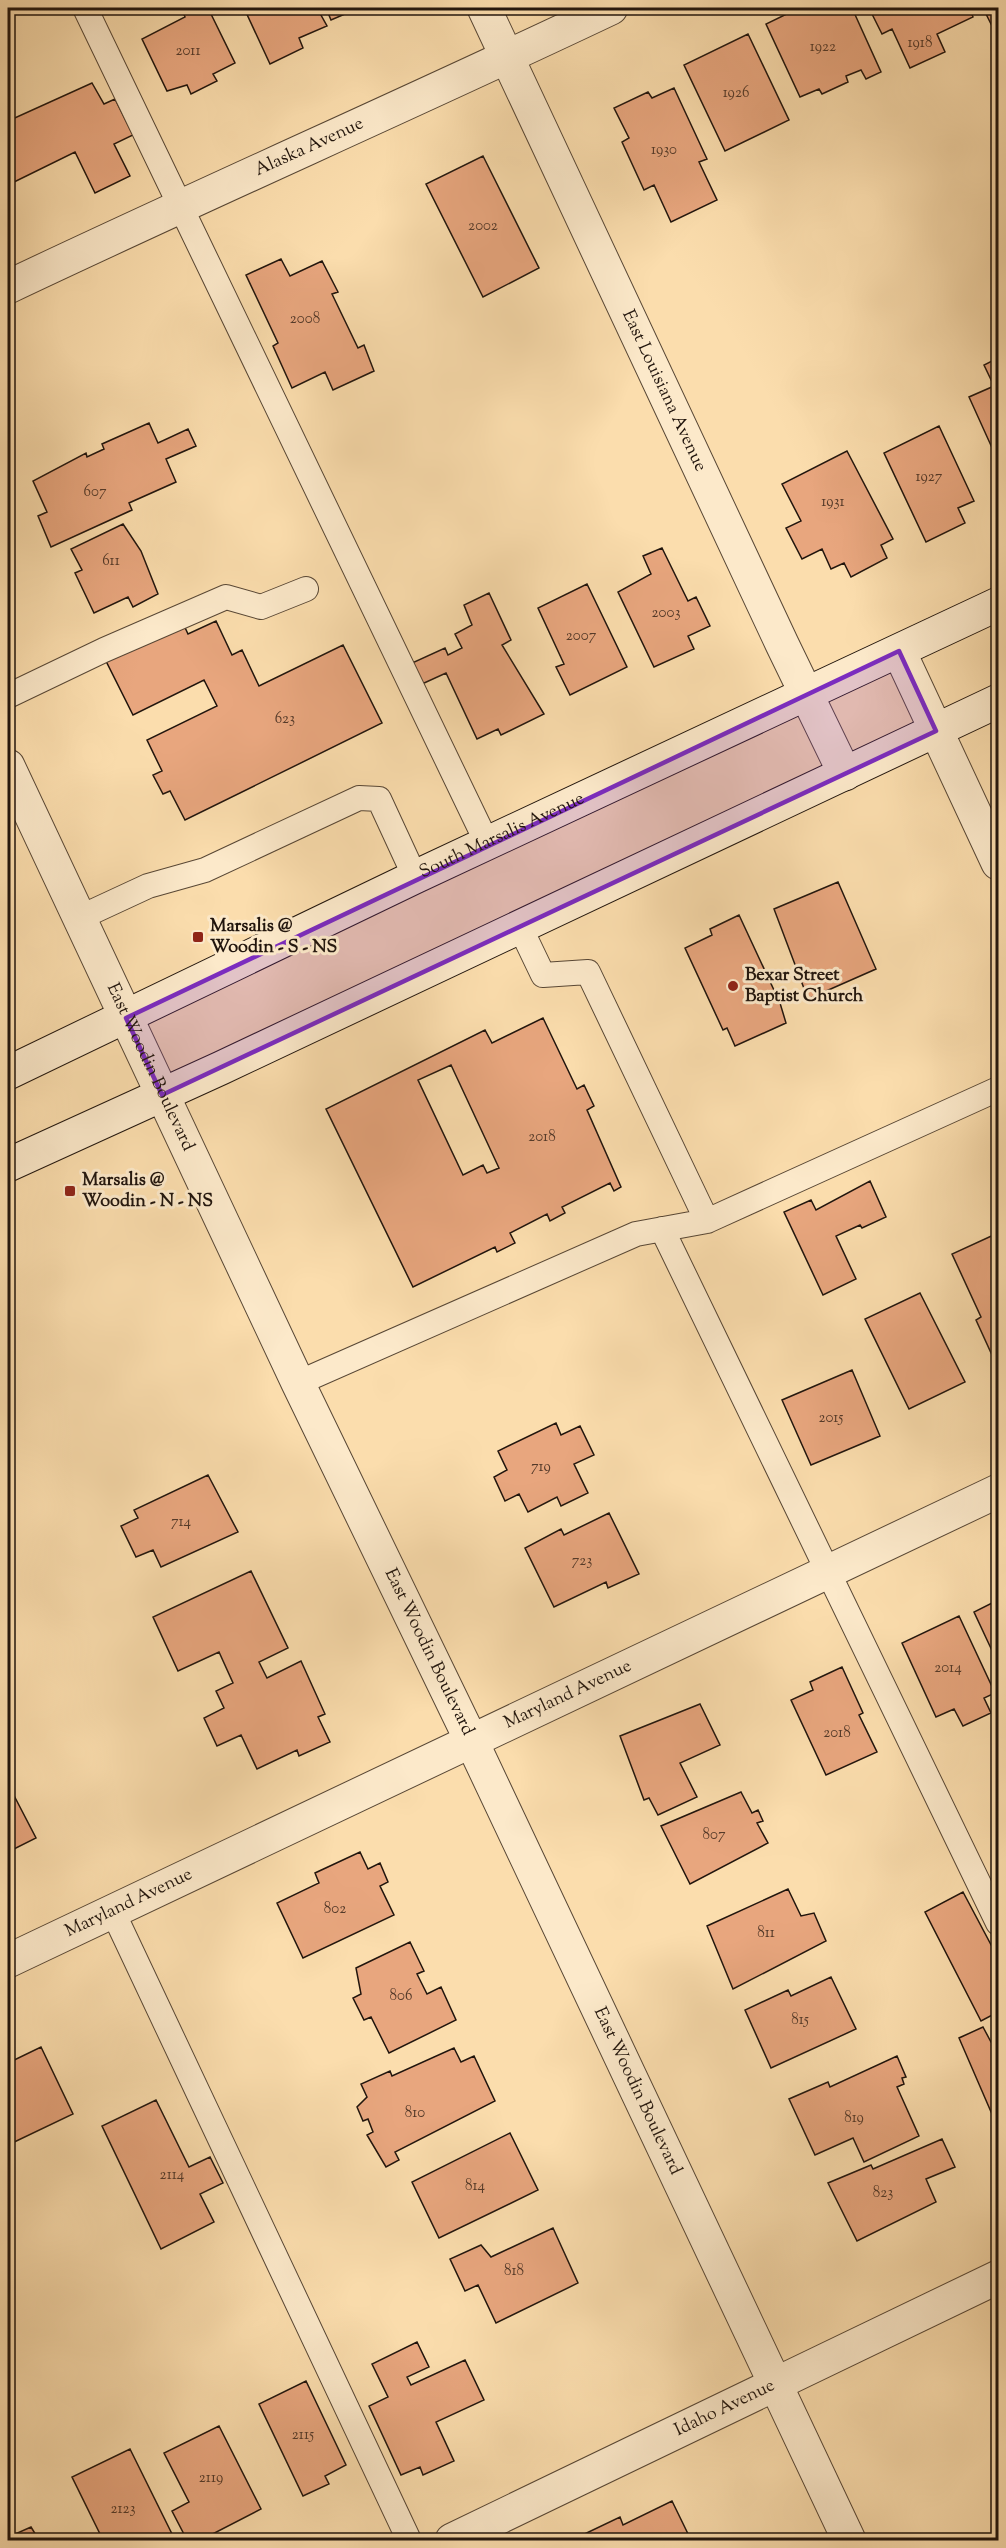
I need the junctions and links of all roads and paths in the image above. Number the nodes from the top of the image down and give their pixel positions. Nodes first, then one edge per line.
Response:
1 (85, 8) edge
2 (484, 8) edge
3 (611, 8) edge
4 (508, 57) junction
5 (180, 205) junction
6 (8, 287) edge
7 (306, 589) dead end
8 (999, 604) edge
9 (899, 651) junction
10 (807, 693) junction
11 (8, 696) edge
12 (999, 701) edge
13 (936, 731) junction
14 (8, 766) edge
15 (845, 774) junction
16 (487, 843) junction
17 (999, 863) edge
18 (415, 877) junction
19 (79, 918) junction
20 (520, 927) junction
21 (126, 1018) junction
22 (8, 1073) edge
23 (999, 1089) edge
24 (162, 1095) junction
25 (8, 1165) edge
26 (707, 1221) junction
27 (662, 1229) junction
28 (298, 1383) junction
29 (999, 1491) edge
30 (827, 1571) junction
31 (471, 1740) junction
32 (991, 1887) edge
33 (113, 1912) junction
34 (999, 1923) edge
35 (8, 1960) edge
36 (999, 2277) edge
37 (775, 2383) junction
38 (409, 2541) edge
39 (452, 2541) edge
40 (849, 2541) edge

1 - 5 lane
2 - 4 street, East Louisiana Avenue
3 - 4 street, Alaska Avenue
4 - 5 street, Alaska Avenue
4 - 10 street, East Louisiana Avenue
5 - 6 street, Alaska Avenue
5 - 16 lane
7 - 11 lane
8 - 9 street, South Marsalis Avenue
9 - 10 street, South Marsalis Avenue
9 - 13 street
10 - 15 street, East Louisiana Avenue
10 - 16 street, South Marsalis Avenue
12 - 13 street
13 - 15 street
13 - 17 street
14 - 19 street, East Woodin Boulevard
15 - 20 street
16 - 18 street, South Marsalis Avenue
18 - 19 lane
18 - 21 street, South Marsalis Avenue
19 - 21 street, East Woodin Boulevard
20 - 24 street
20 - 26 lane
21 - 22 street, South Marsalis Avenue
21 - 24 street, East Woodin Boulevard
23 - 26 lane
24 - 25 street
24 - 28 street, East Woodin Boulevard
26 - 27 lane
27 - 28 lane
27 - 30 lane
28 - 31 street, East Woodin Boulevard
29 - 30 street, Maryland Avenue
30 - 31 street, Maryland Avenue
30 - 32 lane
31 - 33 street, Maryland Avenue
31 - 37 street, East Woodin Boulevard
32 - 34 lane
33 - 35 street, Maryland Avenue
33 - 38 lane
36 - 37 street, Idaho Avenue
37 - 39 street, Idaho Avenue
37 - 40 street, East Woodin Boulevard

